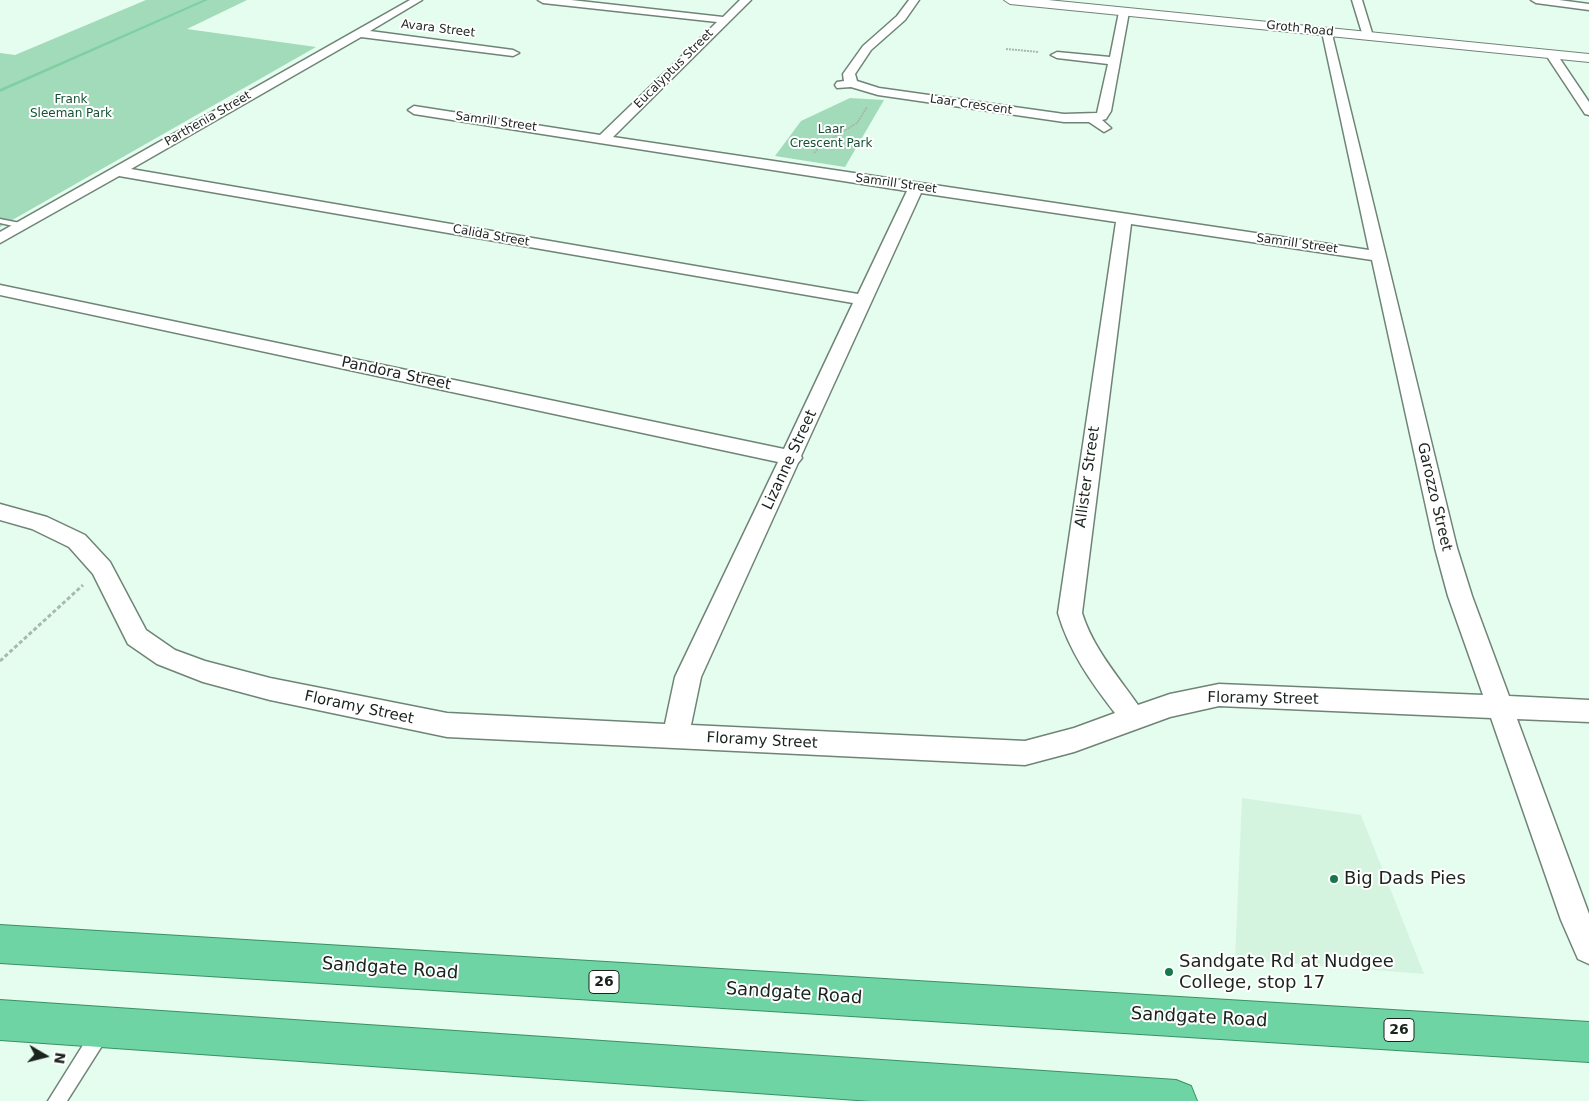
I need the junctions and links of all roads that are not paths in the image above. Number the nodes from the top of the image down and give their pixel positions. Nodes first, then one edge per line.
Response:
1 (417, 0) edge
2 (543, 0) edge
3 (746, 0) edge
4 (914, 0) edge
5 (1010, 0) edge
6 (1357, 0) edge
7 (1536, 0) edge
8 (1062, 3) edge
9 (1589, 8) edge
10 (1124, 12) junction
11 (724, 20) junction
12 (1327, 32) junction
13 (359, 33) junction
14 (1368, 36) junction
15 (513, 53) dead end
16 (1552, 54) junction
17 (1057, 55) road end
18 (1589, 58) edge
19 (1114, 61) junction
20 (414, 110) dead end
21 (1589, 111) edge
22 (1092, 118) junction
23 (1104, 128) dead end
24 (603, 139) junction
25 (117, 171) junction
26 (916, 187) junction
27 (1124, 218) junction
28 (0, 222) edge
29 (22, 226) junction
30 (0, 238) edge
31 (1378, 256) junction
32 (0, 290) edge
33 (864, 300) junction
34 (792, 458) junction
35 (0, 512) edge
36 (1500, 708) junction
37 (1589, 711) edge
38 (1133, 718) junction
39 (674, 736) junction
40 (0, 944) edge
41 (1589, 948) edge
42 (0, 1020) edge
43 (104, 1028) junction
44 (1589, 1042) edge
45 (57, 1101) edge
46 (1176, 1101) edge

1 - 13 street, Parthenia Street
2 - 11 street
3 - 11 street, Eucalyptus Street
4 - 22 street, Laar Crescent
5 - 8 street, Groth Road
6 - 14 street
7 - 9 street
8 - 10 street, Groth Road
10 - 12 street, Groth Road
10 - 19 street
11 - 24 street, Eucalyptus Street
12 - 14 street, Groth Road
12 - 31 street, Garozzo Street
13 - 15 street, Avara Street
13 - 25 street, Parthenia Street
14 - 16 street, Groth Road
16 - 18 street, Groth Road
16 - 21 street
17 - 19 street
19 - 22 street
20 - 24 street, Samrill Street
22 - 23 street
24 - 26 street, Samrill Street
25 - 29 street, Parthenia Street
25 - 33 street, Calida Street
26 - 27 street, Samrill Street
26 - 33 street, Lizanne Street
27 - 31 street, Samrill Street
27 - 38 street, Allister Street
28 - 29 lane
29 - 30 street, Parthenia Street
31 - 36 street, Garozzo Street
32 - 34 street, Pandora Street
33 - 34 street, Lizanne Street
34 - 39 street, Lizanne Street
35 - 39 street, Floramy Street
36 - 37 street, Floramy Street
36 - 38 street, Floramy Street
36 - 41 street, Garozzo Street
38 - 39 street, Floramy Street
40 - 44 highway, Sandgate Road / 26
42 - 43 highway
43 - 45 lane
43 - 46 highway

